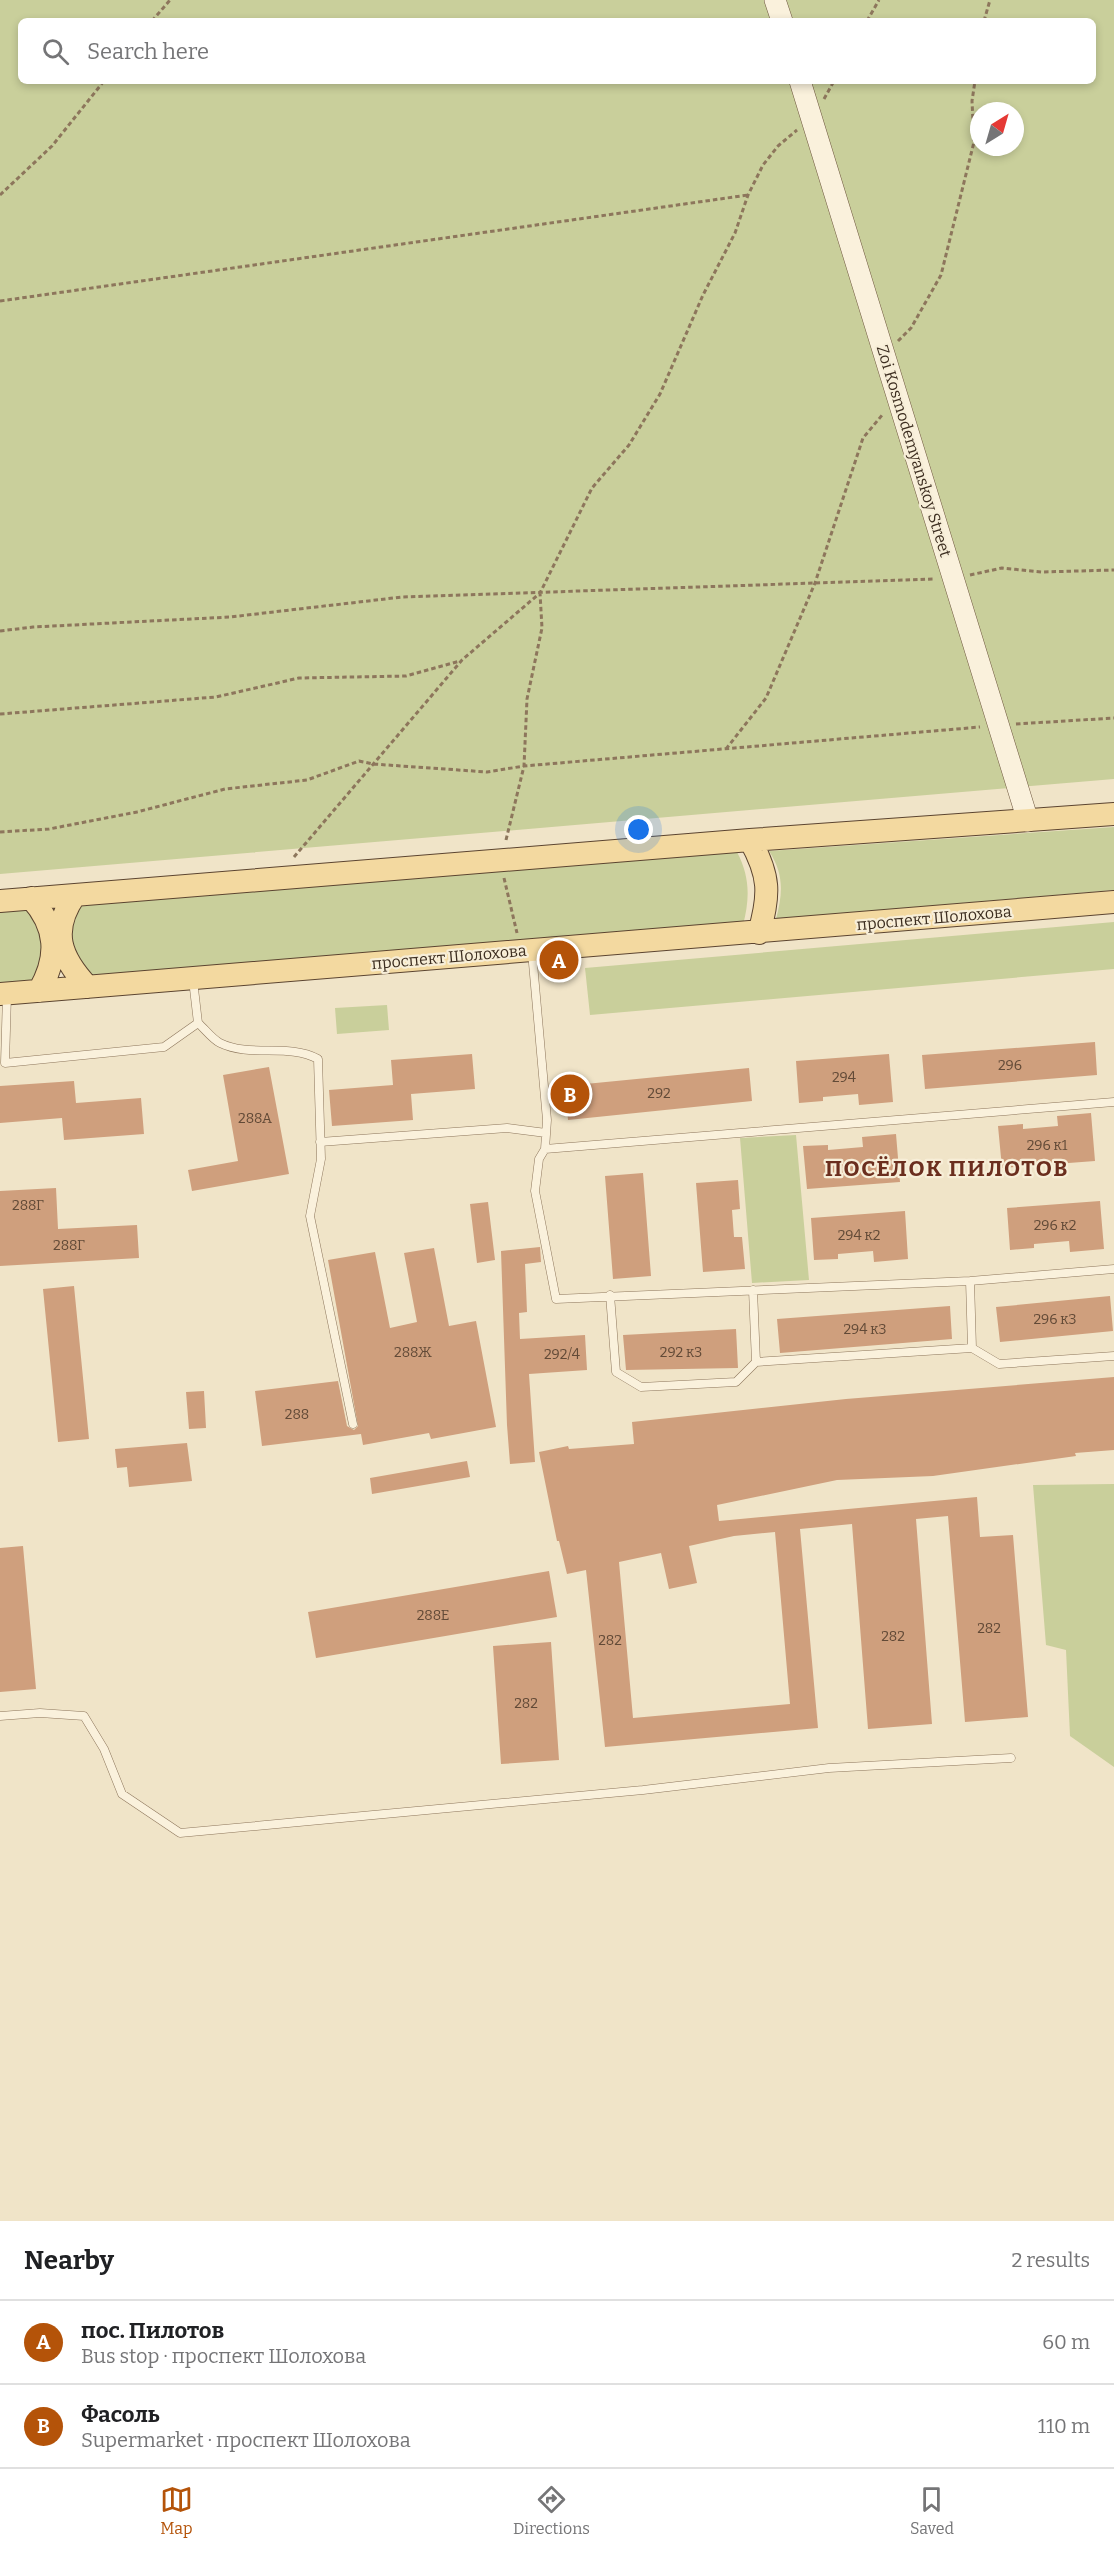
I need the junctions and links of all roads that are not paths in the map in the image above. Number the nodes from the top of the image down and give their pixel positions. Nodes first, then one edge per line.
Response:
1 (775, 0) edge
2 (781, 18) edge
3 (801, 84) edge
4 (1114, 814) edge
5 (1028, 821) junction
6 (750, 840) junction
7 (75, 895) junction
8 (31, 898) junction
9 (0, 901) edge
10 (1114, 903) edge
11 (759, 933) junction
12 (527, 951) junction
13 (192, 978) junction
14 (88, 987) junction
15 (39, 991) junction
16 (3, 994) edge
17 (198, 1023) junction
18 (2, 1031) edge
19 (1114, 1102) edge
20 (546, 1133) junction
21 (320, 1142) junction
22 (545, 1149) junction
23 (1114, 1269) edge
24 (970, 1281) junction
25 (753, 1290) junction
26 (610, 1295) junction
27 (972, 1347) junction
28 (1114, 1356) edge
29 (756, 1362) junction
30 (353, 1424) dead end
31 (0, 1716) edge
32 (1011, 1758) dead end

1 - 2 street
3 - 5 street, Zoi Kosmodemyanskoy Street
4 - 5 main road
5 - 6 main road
6 - 7 main road
6 - 11 main road
7 - 8 main road
7 - 14 main road
8 - 9 main road
8 - 15 main road
10 - 11 main road, проспект Шолохова
11 - 12 main road, проспект Шолохова
12 - 13 main road, проспект Шолохова
12 - 20 lane
13 - 14 main road, проспект Шолохова
13 - 17 lane
14 - 15 main road, проспект Шолохова
15 - 16 main road, проспект Шолохова
16 - 18 lane
17 - 18 lane
17 - 21 lane
19 - 22 lane
20 - 21 lane
20 - 22 lane
21 - 30 lane
22 - 26 lane
23 - 24 lane
24 - 25 lane
24 - 27 lane
25 - 26 lane
25 - 29 lane
26 - 29 lane
27 - 28 lane
27 - 29 lane
31 - 32 lane

